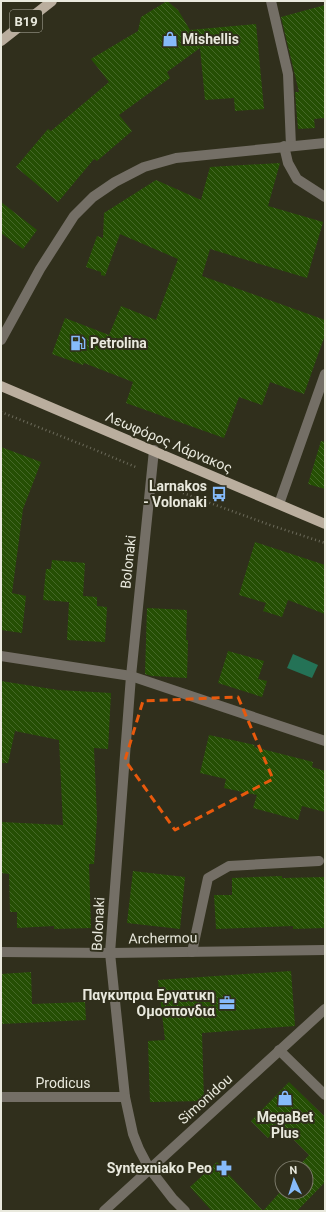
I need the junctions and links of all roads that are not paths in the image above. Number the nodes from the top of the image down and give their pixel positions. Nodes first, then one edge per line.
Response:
1 (52, 1) edge
2 (270, 1) edge
3 (1, 41) edge
4 (325, 143) edge
5 (288, 146) junction
6 (325, 197) edge
7 (1, 340) edge
8 (325, 374) edge
9 (1, 386) edge
10 (154, 450) junction
11 (279, 504) junction
12 (325, 524) edge
13 (1, 656) edge
14 (131, 676) junction
15 (325, 741) edge
16 (319, 861) dead end
17 (325, 950) edge
18 (1, 952) edge
19 (192, 952) junction
20 (110, 953) junction
21 (325, 1009) edge
22 (279, 1050) junction
23 (325, 1095) edge
24 (1, 1097) edge
25 (125, 1097) junction
26 (149, 1168) junction
27 (104, 1211) edge
28 (185, 1211) edge

1 - 3 main road, B19
2 - 5 street
4 - 5 street
5 - 6 street
5 - 7 street
8 - 11 street
9 - 10 main road, Λεωφόρος Λάρνακος
10 - 11 main road, Λεωφόρος Λάρνακος
10 - 14 street, Bolonaki
11 - 12 main road, Λεωφόρος Λάρνακος
13 - 14 street
14 - 15 street
14 - 20 street, Bolonaki
16 - 19 street
17 - 19 street, Archermou
18 - 20 street, Archermou
19 - 20 street, Archermou
20 - 25 street, Bolonaki
21 - 22 street, Simonidou
22 - 23 street
22 - 26 street, Simonidou
24 - 25 street, Prodicus
25 - 26 street, Bolonaki
26 - 27 street, Simonidou
26 - 28 street, Bolonaki

